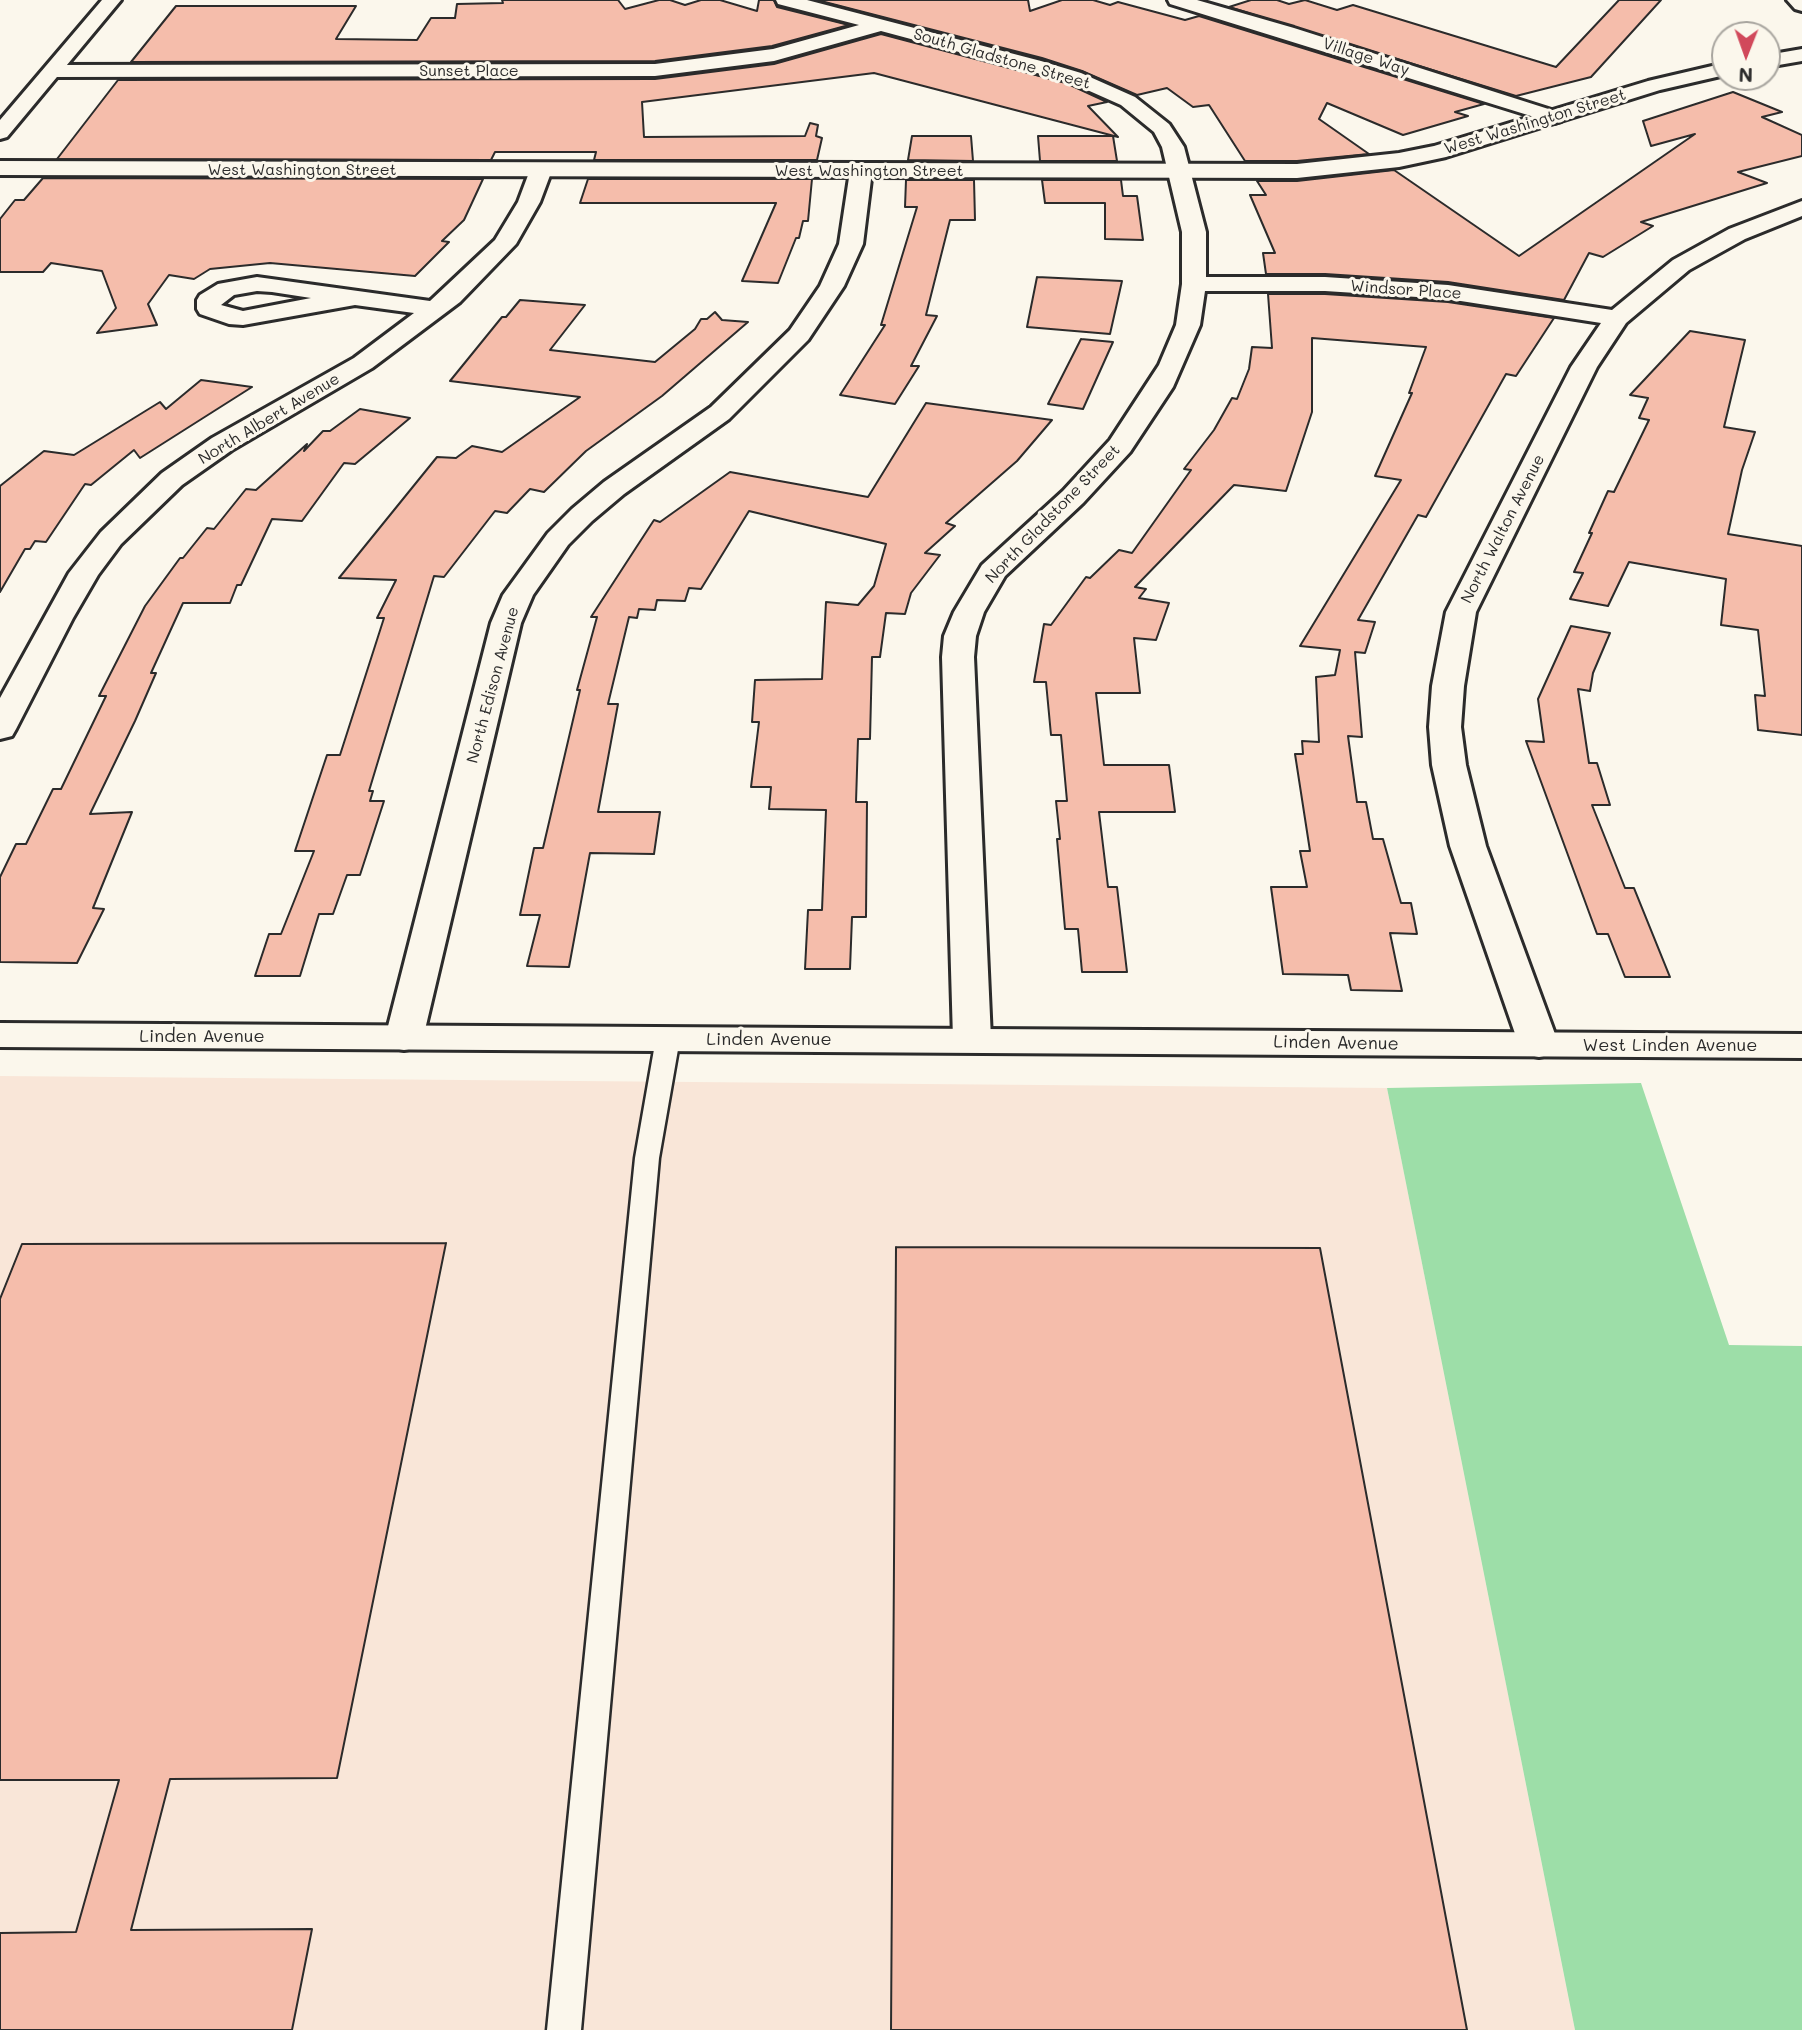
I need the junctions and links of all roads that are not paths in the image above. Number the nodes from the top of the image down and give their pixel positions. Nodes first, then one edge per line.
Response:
1 (112, 0) edge
2 (785, 0) edge
3 (1177, 0) edge
4 (1796, 0) edge
5 (1802, 5) edge
6 (880, 25) junction
7 (1802, 55) edge
8 (1781, 59) edge
9 (53, 71) junction
10 (1711, 72) edge
11 (1554, 117) junction
12 (0, 133) edge
13 (0, 168) edge
14 (541, 170) junction
15 (861, 172) junction
16 (1178, 173) junction
17 (1802, 208) edge
18 (1194, 284) junction
19 (355, 298) junction
20 (437, 309) junction
21 (1617, 318) junction
22 (0, 729) edge
23 (0, 1035) edge
24 (404, 1038) junction
25 (668, 1038) junction
26 (972, 1039) junction
27 (1539, 1045) junction
28 (1802, 1046) edge
29 (564, 2030) edge

1 - 9 street
2 - 6 street, South Gladstone Street
3 - 11 street, Village Way
4 - 5 street
6 - 9 street, Sunset Place
6 - 16 street, South Gladstone Street
7 - 8 street
9 - 12 street
10 - 11 street, West Washington Street
11 - 16 street, West Washington Street
13 - 14 street, West Washington Street
14 - 15 street, West Washington Street
14 - 20 street, North Albert Avenue
15 - 16 street, West Washington Street
15 - 24 street, North Edison Avenue
16 - 18 street, North Gladstone Street
17 - 21 street, North Walton Avenue
18 - 21 street, Windsor Place
18 - 26 street, North Gladstone Street
19 - 19 street
19 - 20 street
20 - 22 street, North Albert Avenue
21 - 27 street, North Walton Avenue
23 - 24 street, Linden Avenue
24 - 25 street, Linden Avenue
25 - 26 street, Linden Avenue
25 - 29 lane
26 - 27 street, Linden Avenue
27 - 28 street, West Linden Avenue

